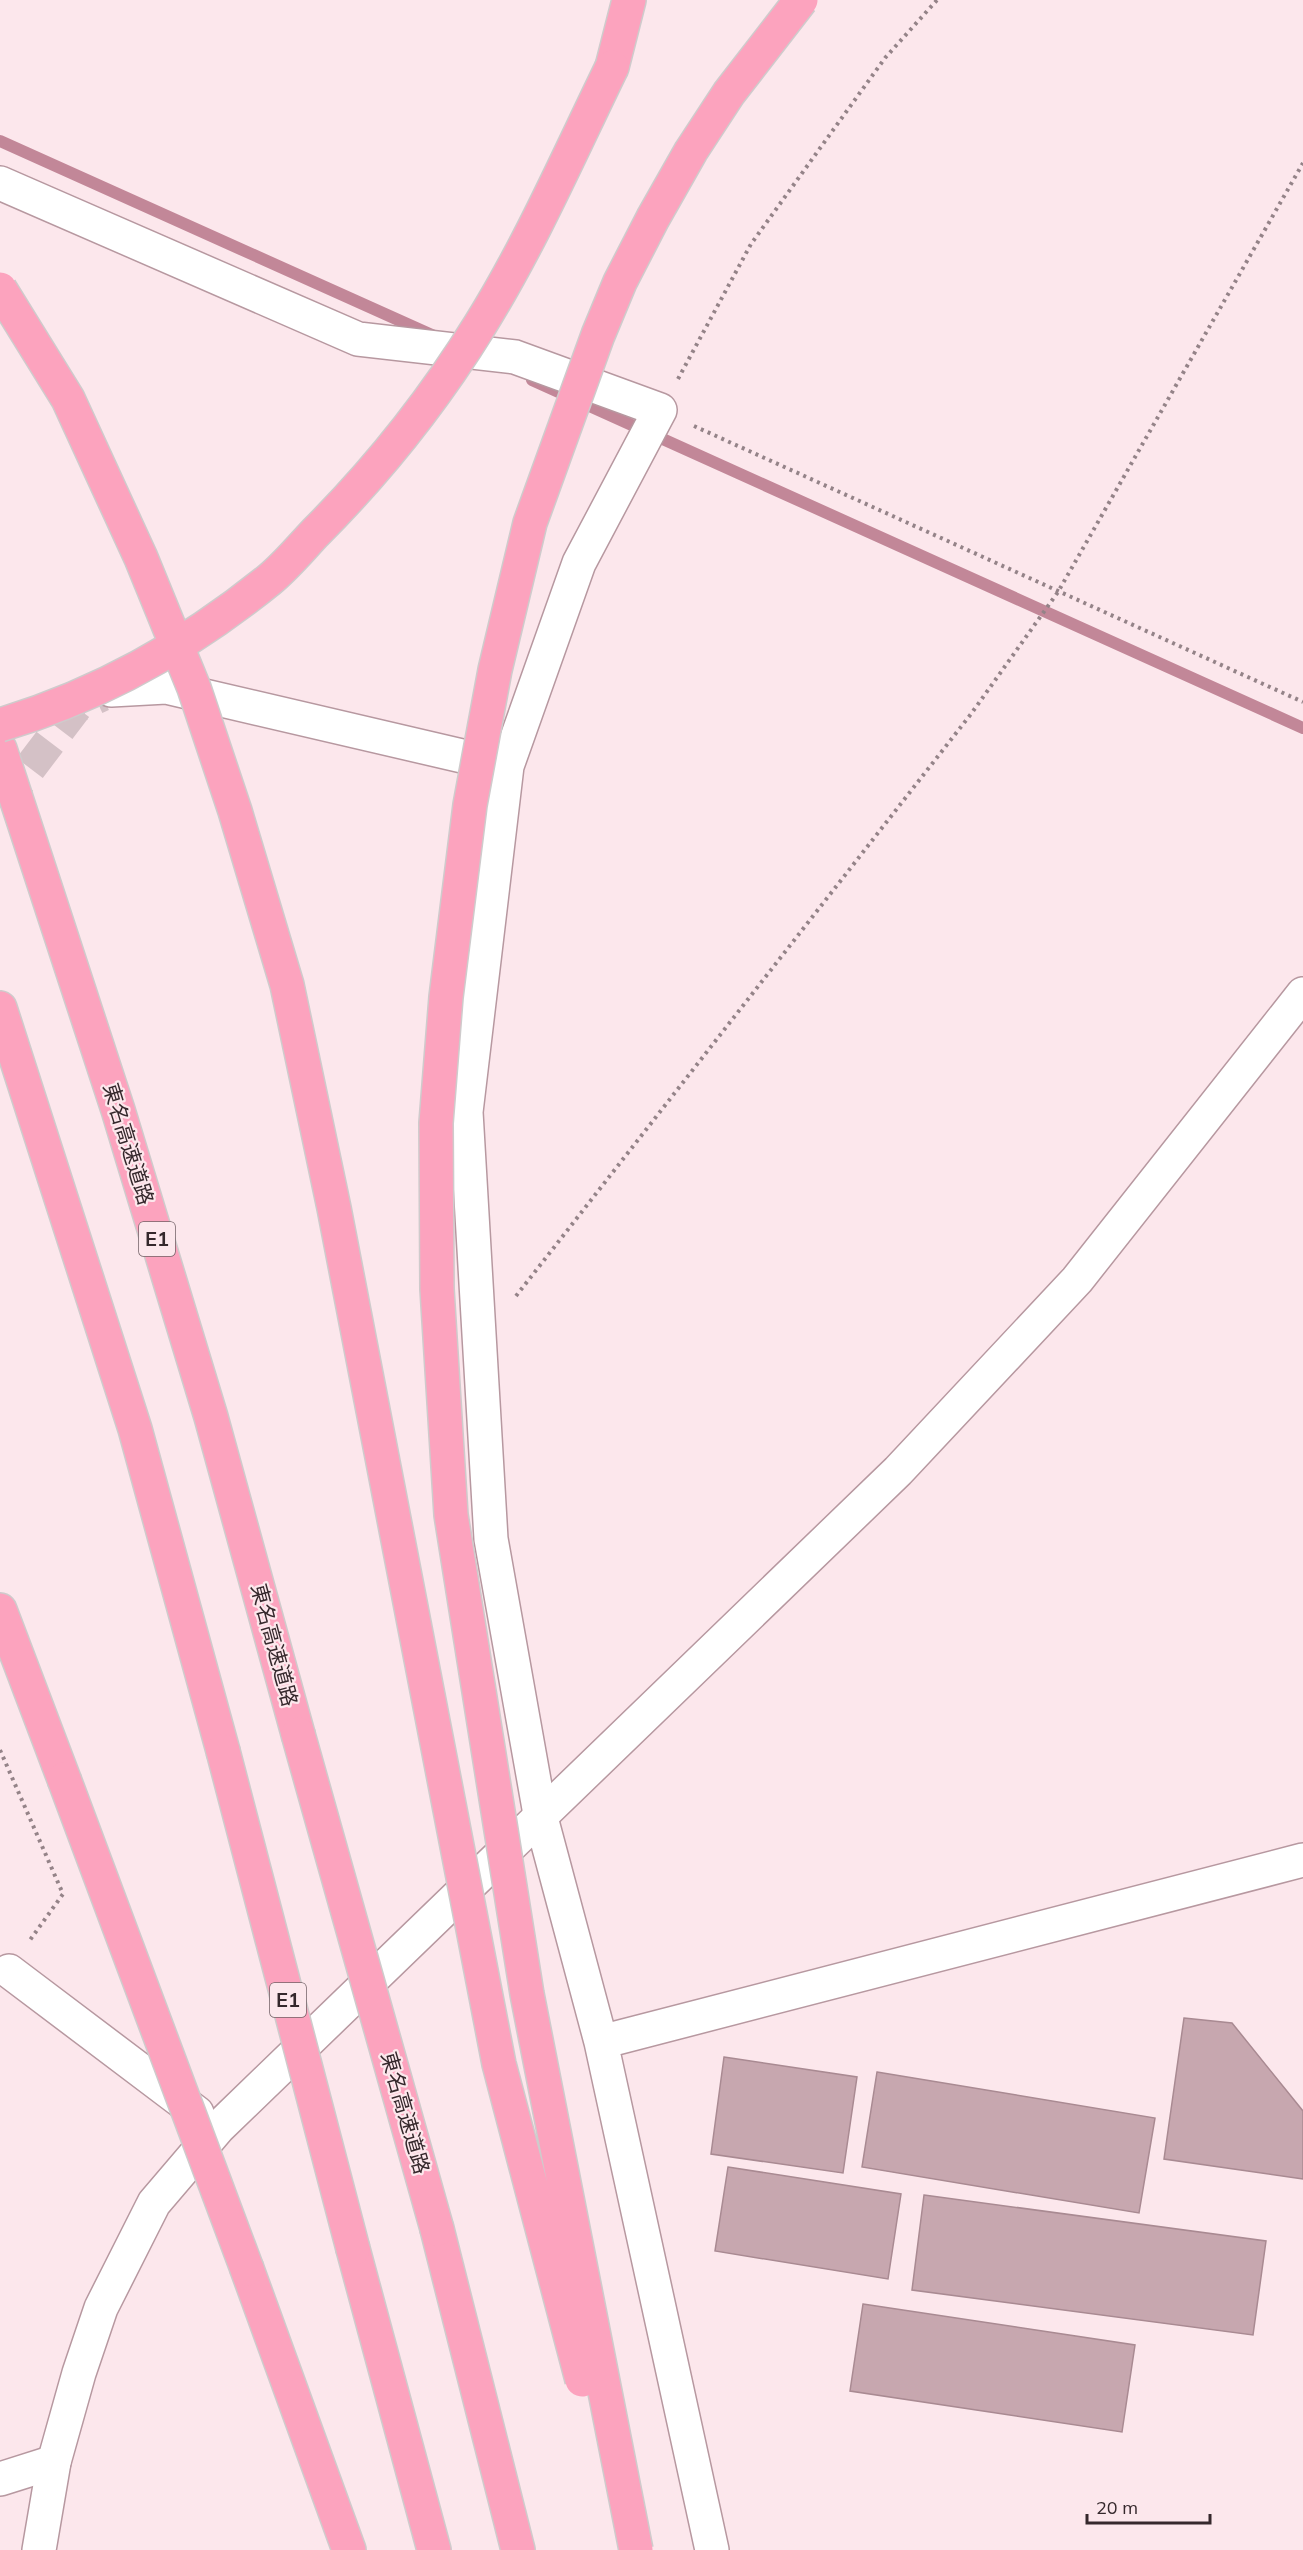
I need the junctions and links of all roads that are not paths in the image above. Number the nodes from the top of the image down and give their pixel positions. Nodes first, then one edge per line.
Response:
1 (629, 0) edge
2 (801, 0) edge
3 (0, 183) edge
4 (0, 289) edge
5 (111, 690) tunnel mouth
6 (0, 725) edge
7 (0, 749) edge
8 (507, 766) junction
9 (1303, 994) edge
10 (0, 1008) edge
11 (0, 1610) edge
12 (0, 1651) edge
13 (64, 1779) junction
14 (540, 1814) junction
15 (1303, 1860) edge
16 (9, 1971) road end
17 (601, 2042) junction
18 (218, 2128) junction
19 (54, 2462) junction
20 (0, 2479) edge
21 (39, 2550) edge
22 (349, 2550) edge
23 (434, 2550) edge
24 (518, 2550) edge
25 (628, 2550) edge
26 (636, 2550) edge
27 (712, 2550) edge

1 - 6 highway, bridge
2 - 26 highway, bridge
3 - 8 street
4 - 25 highway, bridge
5 - 8 street
7 - 24 highway, 東名高速道路 / E1, bridge
8 - 14 street
9 - 14 street
10 - 23 highway, E1, bridge
11 - 13 highway
12 - 13 highway
13 - 22 highway, bridge
14 - 17 street
14 - 18 street
15 - 17 street
16 - 18 street
17 - 27 street
18 - 19 street
19 - 20 street
19 - 21 street

